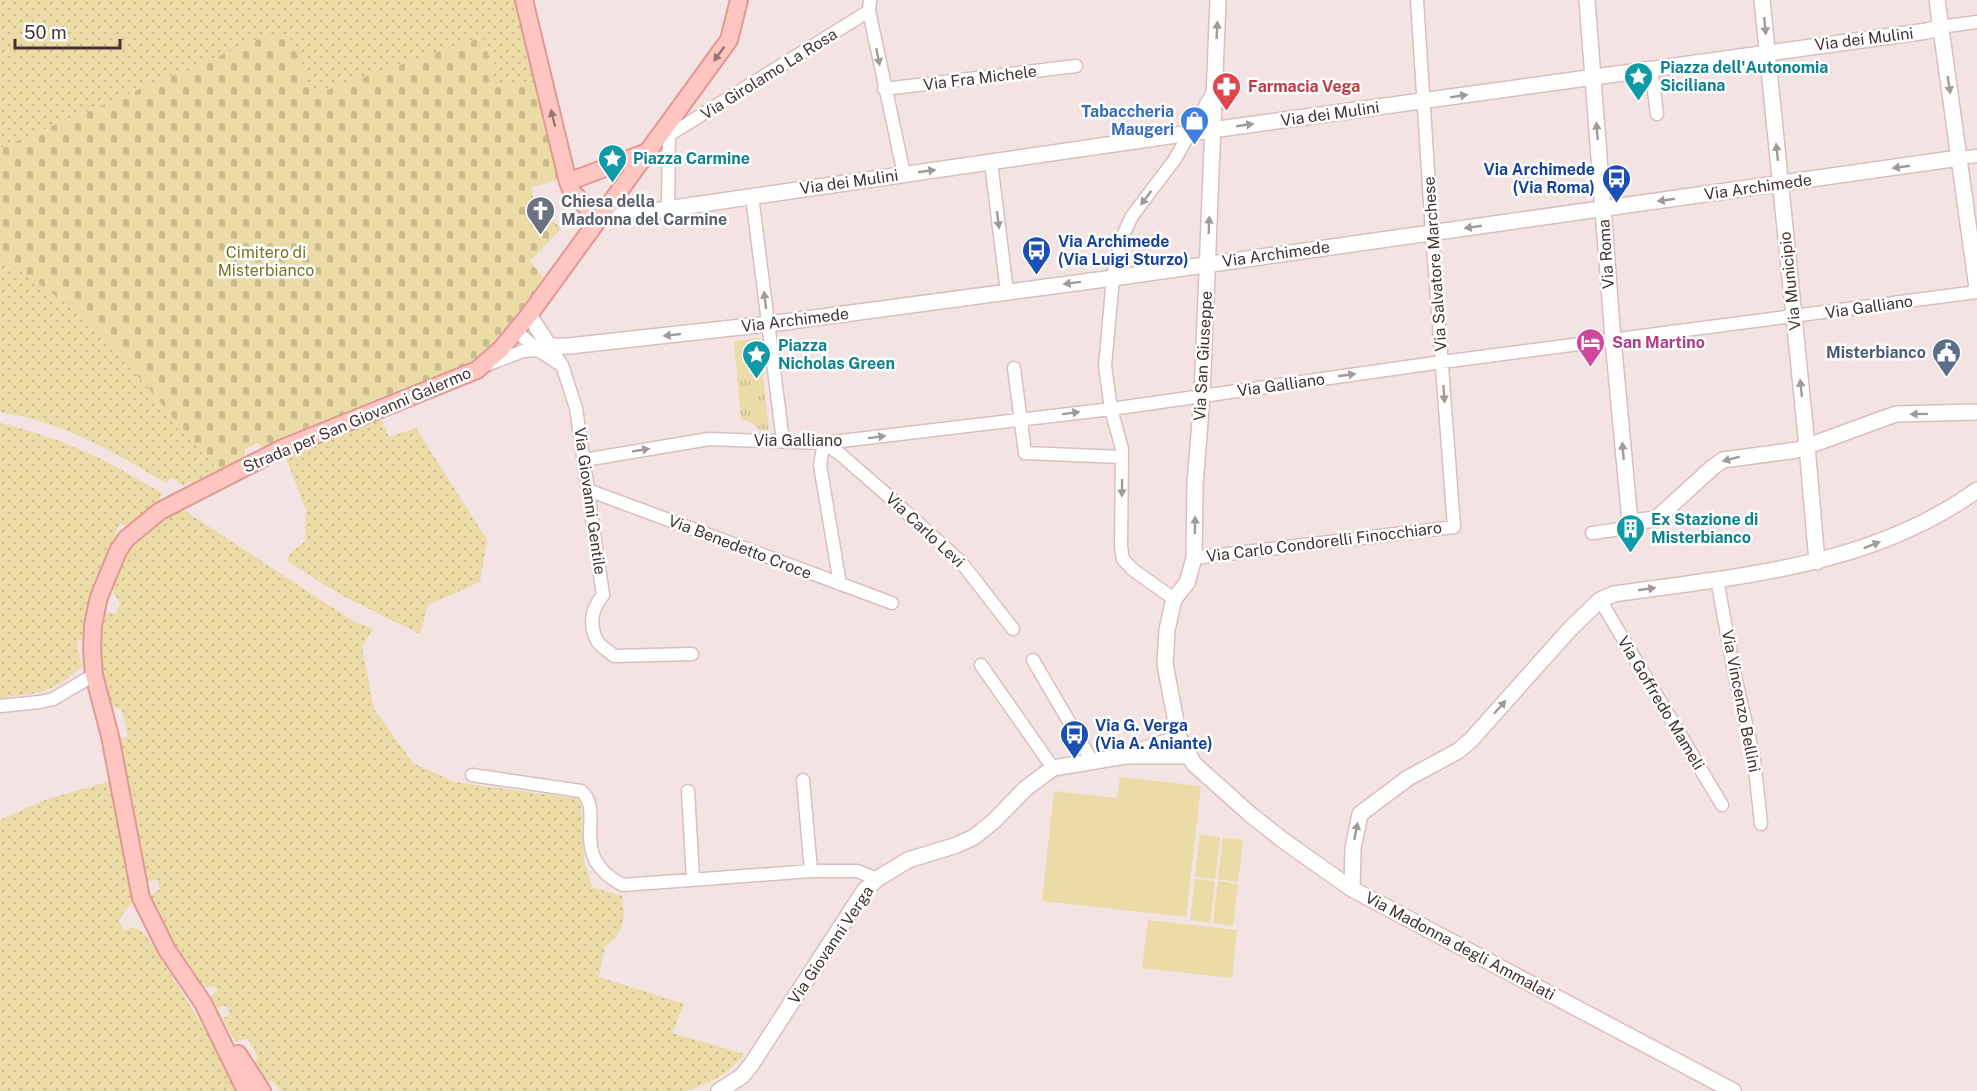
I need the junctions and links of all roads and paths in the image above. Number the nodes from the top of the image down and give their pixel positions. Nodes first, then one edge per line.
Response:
1 (524, 0) edge
2 (739, 0) edge
3 (1218, 0) edge
4 (1417, 0) edge
5 (1587, 0) edge
6 (1762, 0) edge
7 (1937, 0) edge
8 (869, 5) edge
9 (1977, 22) edge
10 (1941, 27) junction
11 (1767, 52) junction
12 (1076, 66) dead end
13 (1651, 68) junction
14 (1593, 76) junction
15 (884, 89) junction
16 (1214, 91) junction
17 (1424, 101) junction
18 (1657, 114) dead end
19 (1212, 130) junction
20 (1190, 133) junction
21 (664, 136) junction
22 (648, 151) junction
23 (1977, 156) edge
24 (1959, 158) junction
25 (991, 162) junction
26 (904, 174) junction
27 (567, 178) junction
28 (1780, 184) junction
29 (752, 196) junction
30 (675, 207) junction
31 (1604, 209) junction
32 (595, 223) junction
33 (1432, 233) junction
34 (1207, 264) junction
35 (1113, 278) junction
36 (1977, 290) edge
37 (1007, 292) junction
38 (529, 315) junction
39 (1793, 317) junction
40 (769, 324) junction
41 (516, 331) junction
42 (1613, 339) junction
43 (572, 346) junction
44 (544, 348) junction
45 (1442, 362) junction
46 (562, 365) junction
47 (1014, 368) dead end
48 (477, 370) junction
49 (1202, 396) junction
50 (1111, 409) junction
51 (1977, 412) edge
52 (1020, 420) junction
53 (783, 441) junction
54 (824, 443) junction
55 (1807, 446) junction
56 (1122, 457) junction
57 (584, 460) junction
58 (588, 489) junction
59 (1977, 490) edge
60 (1630, 516) junction
61 (1454, 527) joint
62 (1592, 533) dead end
63 (1194, 558) junction
64 (1817, 562) junction
65 (1717, 579) junction
66 (840, 584) junction
67 (1174, 599) junction
68 (1600, 600) junction
69 (892, 603) dead end
70 (1013, 629) dead end
71 (692, 654) dead end
72 (1033, 660) dead end
73 (981, 665) dead end
74 (94, 675) junction
75 (0, 706) edge
76 (1179, 738) junction
77 (1125, 756) junction
78 (1188, 756) junction
79 (1092, 761) junction
80 (1053, 768) junction
81 (472, 775) dead end
82 (803, 780) dead end
83 (688, 791) dead end
84 (1722, 805) dead end
85 (1761, 824) dead end
86 (812, 872) junction
87 (693, 879) junction
88 (877, 879) junction
89 (1353, 889) junction
90 (203, 1003) junction
91 (246, 1091) edge
92 (262, 1091) edge
93 (719, 1091) edge
94 (1733, 1091) edge

27 -> 1 main road
2 -> 21 main road, Strada per San Giovanni Galermo
16 -> 3 street, Via San Giuseppe
4 - 17 street, Via Salvatore Marchese
5 - 14 street, Via Roma
6 -> 11 street, Via Municipio
7 - 10 street
8 -> 15 street
8 - 21 street, Via Girolamo La Rosa
9 - 10 street, Via dei Mulini
10 - 11 street, Via dei Mulini
10 -> 24 street
11 - 13 street, Via dei Mulini
28 -> 11 street, Via Municipio
12 - 15 street, Via Fra Michele
13 - 14 street, Via dei Mulini
13 - 18 street
17 -> 14 street, Via dei Mulini
31 -> 14 street, Via Roma
15 - 26 street
16 - 19 street, Via San Giuseppe
16 - 20 street
19 -> 17 street, Via dei Mulini
17 - 33 street, Via Salvatore Marchese
19 - 20 street, Via dei Mulini
34 -> 19 street, Via San Giuseppe
20 - 25 street, Via dei Mulini
20 -> 35 street
21 - 22 main road, Strada per San Giovanni Galermo
21 - 30 street
22 - 27 main road
22 - 32 main road, Strada per San Giovanni Galermo
23 - 24 street, Via Archimede
24 -> 28 street, Via Archimede
24 - 36 street
26 -> 25 street, Via dei Mulini
25 -> 37 street
26 - 29 street, Via dei Mulini
27 - 32 main road
28 -> 31 street, Via Archimede
28 - 39 street, Via Municipio
29 - 30 street, Via dei Mulini
40 -> 29 street
30 - 32 street, Via dei Mulini
31 -> 33 street, Via Archimede
31 - 42 street, Via Roma
32 - 38 main road, Strada per San Giovanni Galermo
33 - 34 street, Via Archimede
33 - 45 street, Via Salvatore Marchese
34 - 35 street, Via Archimede
34 - 49 street, Via San Giuseppe
35 -> 37 street, Via Archimede
35 - 50 street
36 - 39 street, Via Galliano
37 - 40 street, Via Archimede
38 - 41 main road, Strada per San Giovanni Galermo
38 - 44 street
39 - 42 street, Via Galliano
55 -> 39 street, Via Municipio
40 -> 43 street, Via Archimede
40 - 53 street
41 - 44 street, Via Giovanni Gentile
41 - 48 main road, Strada per San Giovanni Galermo
42 - 45 street, Via Galliano
60 -> 42 street, Via Roma
43 - 44 street, Via Archimede
43 - 46 street
44 - 46 street, Via Giovanni Gentile
44 - 48 street
49 -> 45 street, Via Galliano
45 -> 61 street, Via Salvatore Marchese
46 - 57 street, Via Giovanni Gentile
47 - 52 street
48 - 74 main road, Strada per San Giovanni Galermo
49 - 50 street, Via Galliano
63 -> 49 street, Via San Giuseppe
52 -> 50 street, Via Galliano
50 - 56 street
51 -> 55 street
54 -> 52 street, Via Galliano
52 - 56 street
53 - 54 street, Via Galliano
57 -> 53 street, Via Galliano
54 - 66 street
54 - 70 street, Via Carlo Levi
55 -> 60 street
55 - 64 street, Via Municipio
56 -> 67 street
57 - 58 street, Via Giovanni Gentile
58 - 66 street, Via Benedetto Croce
58 - 71 street, Via Giovanni Gentile
64 -> 59 street, Via Madonna degli Ammalati
60 - 62 street
61 - 63 street, Via Carlo Condorelli Finocchiaro
63 - 67 street, Via San Giuseppe
64 - 65 street, Via Madonna degli Ammalati
68 -> 65 street, Via Madonna degli Ammalati
65 - 85 street, Via Vincenzo Bellini
66 - 69 street, Via Benedetto Croce
67 - 76 street, Via San Giuseppe
68 - 84 street, Via Goffredo Mameli
89 -> 68 street, Via Madonna degli Ammalati
72 - 79 street
73 - 80 street
74 - 75 street
74 - 90 main road, Strada per San Giovanni Galermo
76 - 77 street
76 - 78 street, Via San Giuseppe
77 - 78 street
77 - 79 street, Via Giovanni Verga
78 - 89 street
79 - 80 street, Via Giovanni Verga
80 - 88 street, Via Giovanni Verga
81 - 87 street
82 - 86 street
83 - 87 street
86 - 87 street
86 - 88 street
88 - 93 street, Via Giovanni Verga
89 - 94 street, Via Madonna degli Ammalati
90 - 91 main road, Strada per San Giovanni Galermo
90 - 92 main road

